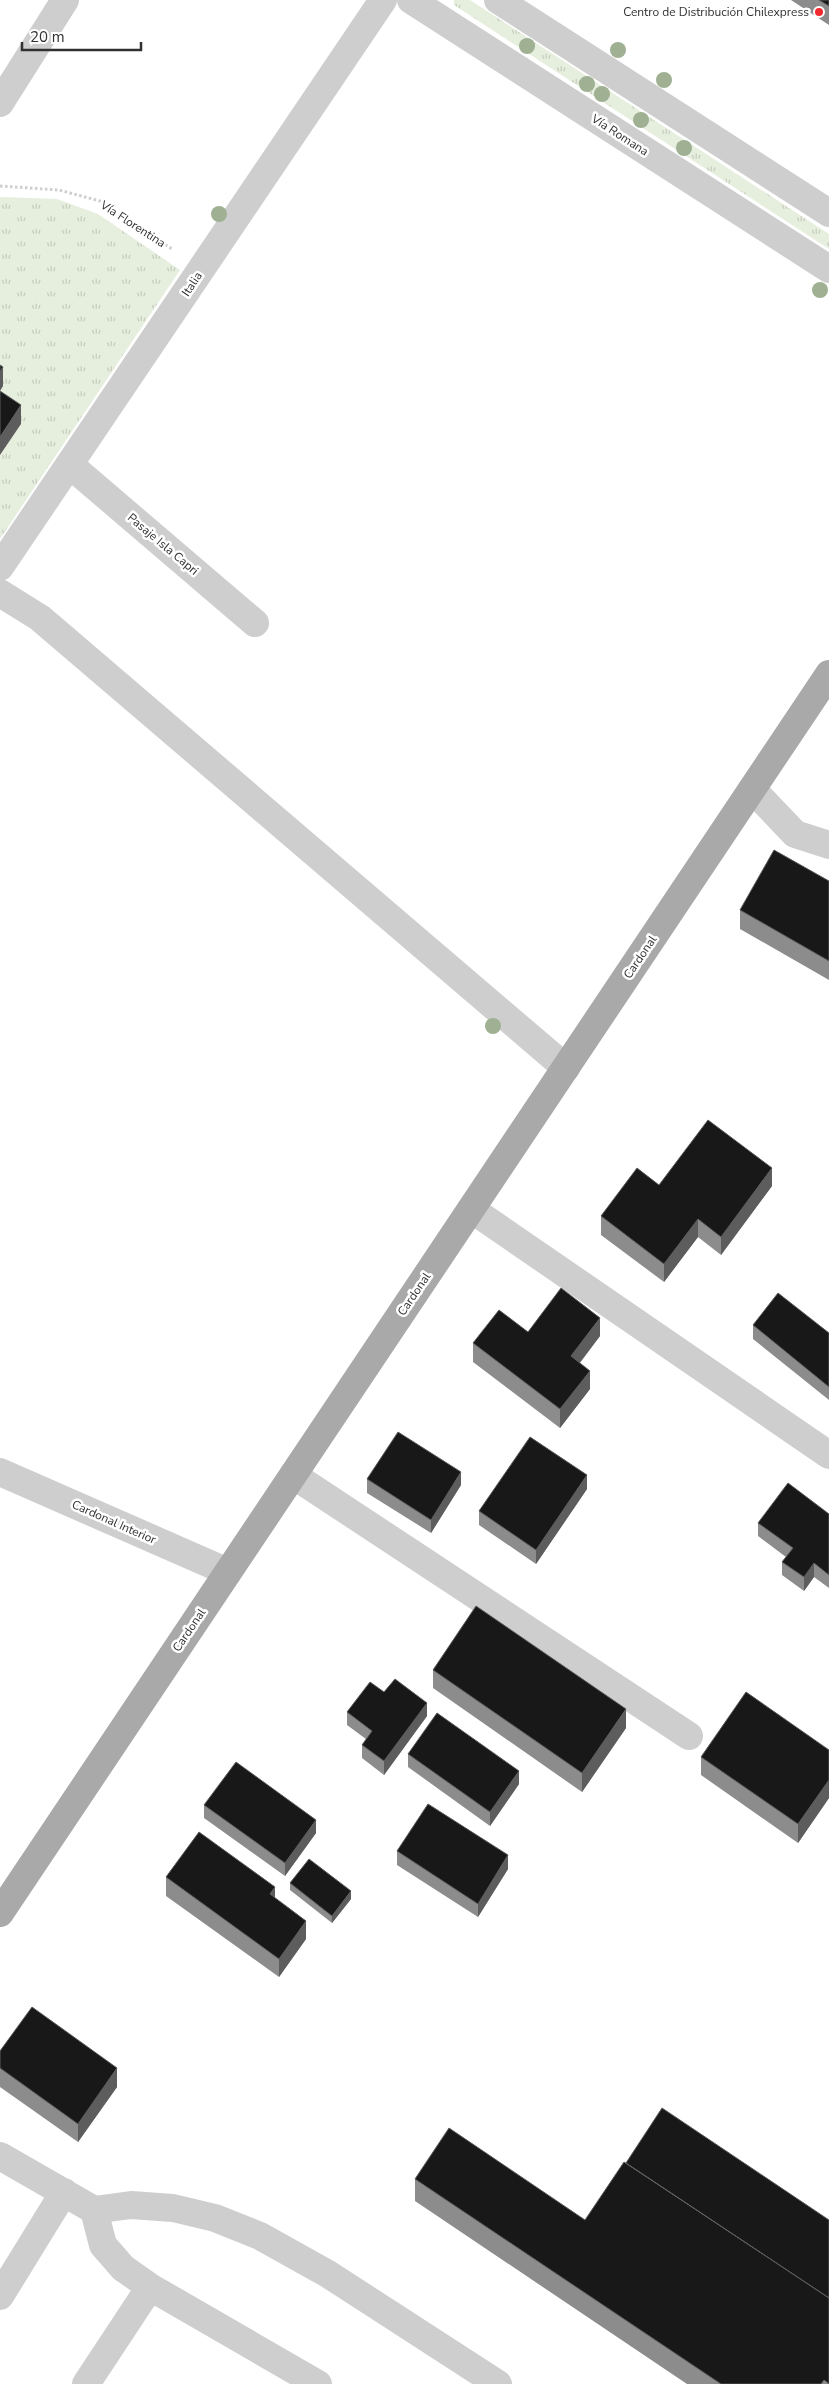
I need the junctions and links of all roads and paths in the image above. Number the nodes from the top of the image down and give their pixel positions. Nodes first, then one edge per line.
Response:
1 (64, 0) edge
2 (384, 0) edge
3 (412, 0) edge
4 (498, 0) edge
5 (0, 102) edge
6 (0, 186) edge
7 (829, 213) edge
8 (202, 269) junction
9 (829, 269) edge
10 (70, 464) junction
11 (0, 567) edge
12 (0, 593) edge
13 (255, 622) dead end
14 (829, 674) edge
15 (752, 790) junction
16 (829, 845) edge
17 (566, 1068) junction
18 (471, 1209) junction
19 (829, 1455) edge
20 (0, 1472) edge
21 (293, 1475) junction
22 (228, 1572) junction
23 (689, 1736) dead end
24 (0, 1913) edge
25 (0, 2156) edge
26 (64, 2192) junction
27 (94, 2210) junction
28 (150, 2287) junction
29 (0, 2296) edge
30 (86, 2384) edge
31 (318, 2384) edge
32 (498, 2384) edge

1 - 5 street
2 - 8 street, Italia
3 - 9 street, Vía Romana
4 - 7 street
6 - 8 path, Vía Florentina
8 - 10 street, Italia
10 - 11 street, Italia
10 - 13 street, Pasaje Isla Capri
12 - 17 street
14 - 15 main road, Cardonal
15 - 16 street
15 - 17 main road, Cardonal
17 - 18 main road, Cardonal
18 - 19 street
18 - 21 main road, Cardonal
20 - 22 street, Cardonal Interior
21 - 22 main road, Cardonal
21 - 23 street
22 - 24 main road, Cardonal
25 - 26 street
26 - 27 street
26 - 29 street
27 - 28 street
27 - 32 street
28 - 30 street
28 - 31 street

